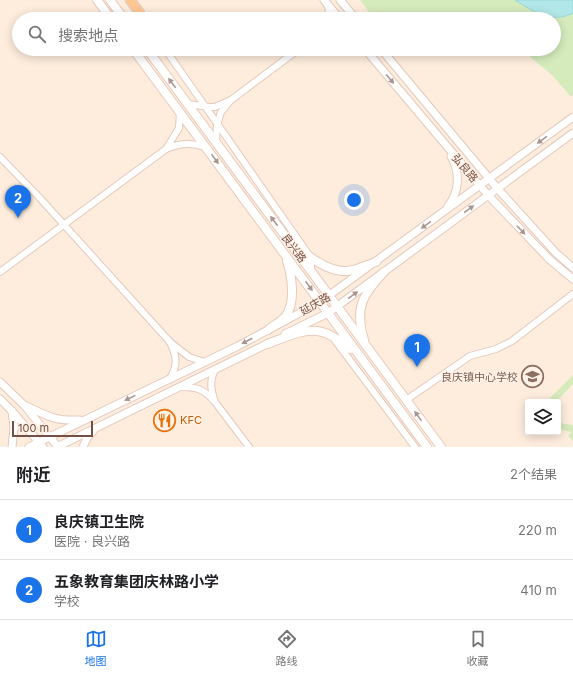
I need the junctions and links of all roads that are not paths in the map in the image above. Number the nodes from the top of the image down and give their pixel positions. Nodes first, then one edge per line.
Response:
1 (97, 0) edge
2 (110, 0) edge
3 (130, 0) edge
4 (340, 0) edge
5 (326, 2) edge
6 (106, 12) edge
7 (119, 12) edge
8 (138, 12) edge
9 (329, 12) edge
10 (334, 12) edge
11 (350, 12) edge
12 (138, 56) edge
13 (152, 56) edge
14 (170, 56) edge
15 (290, 56) edge
16 (371, 56) edge
17 (387, 56) edge
18 (231, 100) junction
19 (188, 104) junction
20 (206, 107) junction
21 (180, 112) junction
22 (573, 116) edge
23 (217, 124) junction
24 (573, 133) edge
25 (439, 137) junction
26 (216, 142) junction
27 (206, 147) junction
28 (166, 149) junction
29 (0, 157) edge
30 (489, 178) junction
31 (479, 186) junction
32 (497, 188) junction
33 (488, 196) junction
34 (444, 211) junction
35 (64, 225) junction
36 (292, 245) junction
37 (285, 255) junction
38 (311, 258) junction
39 (376, 262) junction
40 (573, 268) edge
41 (311, 271) junction
42 (0, 272) edge
43 (384, 272) junction
44 (573, 278) edge
45 (573, 294) edge
46 (330, 296) junction
47 (320, 302) junction
48 (337, 306) junction
49 (328, 313) junction
50 (268, 330) junction
51 (331, 334) junction
52 (170, 342) junction
53 (267, 344) junction
54 (366, 344) junction
55 (204, 362) junction
56 (367, 366) junction
57 (215, 370) junction
58 (170, 379) junction
59 (0, 382) edge
60 (180, 387) junction
61 (0, 398) edge
62 (406, 400) junction
63 (215, 402) junction
64 (24, 405) junction
65 (12, 410) junction
66 (83, 420) junction
67 (95, 429) junction
68 (49, 437) junction
69 (41, 444) edge
70 (12, 447) edge
71 (29, 447) edge
72 (58, 447) edge
73 (83, 447) edge
74 (248, 447) edge
75 (415, 447) edge
76 (427, 447) edge
77 (441, 447) edge

1 - 6 main road
2 - 7 main road
3 - 8 main road
4 - 11 street
5 - 9 street
5 - 10 street
12 - 21 main road, 良兴路
19 -> 13 main road, 良兴路
14 - 20 street
15 - 18 street
16 -> 25 street, 弘良路
17 - 30 street, 弘良路
18 - 20 street
18 - 23 street
19 - 20 street
19 - 26 main road, 良兴路
20 - 23 street
21 - 27 main road, 良兴路
21 - 28 street
22 -> 30 street, 延庆路
23 - 26 street
23 - 38 street
24 - 32 street, 延庆路
25 - 31 street, 弘良路
25 - 34 street
36 -> 26 main road, 良兴路
27 - 28 street
27 -> 37 main road, 良兴路
28 - 35 street
29 - 35 street
30 - 31 street, 延庆路
30 - 32 street, 弘良路
31 - 33 street, 弘良路
31 - 34 street, 延庆路
32 - 33 street, 延庆路
32 - 40 street, 弘良路
43 -> 33 street, 延庆路
33 -> 44 street, 弘良路
34 -> 39 street, 延庆路
35 - 42 street
35 - 52 street
36 - 38 main road
36 - 41 main road, 良兴路
37 -> 47 main road, 良兴路
37 - 50 main road
38 - 39 main road
38 - 41 street
39 - 46 street, 延庆路
41 - 46 main road, 良兴路
48 -> 43 street, 延庆路
43 - 54 main road
45 - 62 street
46 - 47 street, 延庆路
46 - 48 main road, 良兴路
47 - 49 main road, 良兴路
47 - 50 street, 延庆路
48 - 49 street, 延庆路
48 - 54 main road, 良兴路
49 - 53 street, 延庆路
49 - 56 main road, 良兴路
50 -> 55 street, 延庆路
51 - 53 main road
51 - 56 main road
51 - 75 street
52 - 55 street
52 - 58 street
53 - 57 street, 延庆路
54 - 62 main road, 良兴路
55 - 58 street, 延庆路
56 - 76 main road, 良兴路
57 - 60 street, 延庆路
57 - 63 street
58 -> 66 street, 延庆路
59 - 64 street
60 - 63 street
60 - 67 street, 延庆路
61 - 65 street
77 -> 62 main road, 良兴路
63 - 74 street
64 - 66 street
64 - 68 street
65 - 69 street
65 - 70 street
66 - 68 street, 延庆路
67 - 72 street, 延庆路
67 - 73 street
68 - 69 street, 延庆路
68 - 72 street
69 - 71 street, 延庆路

